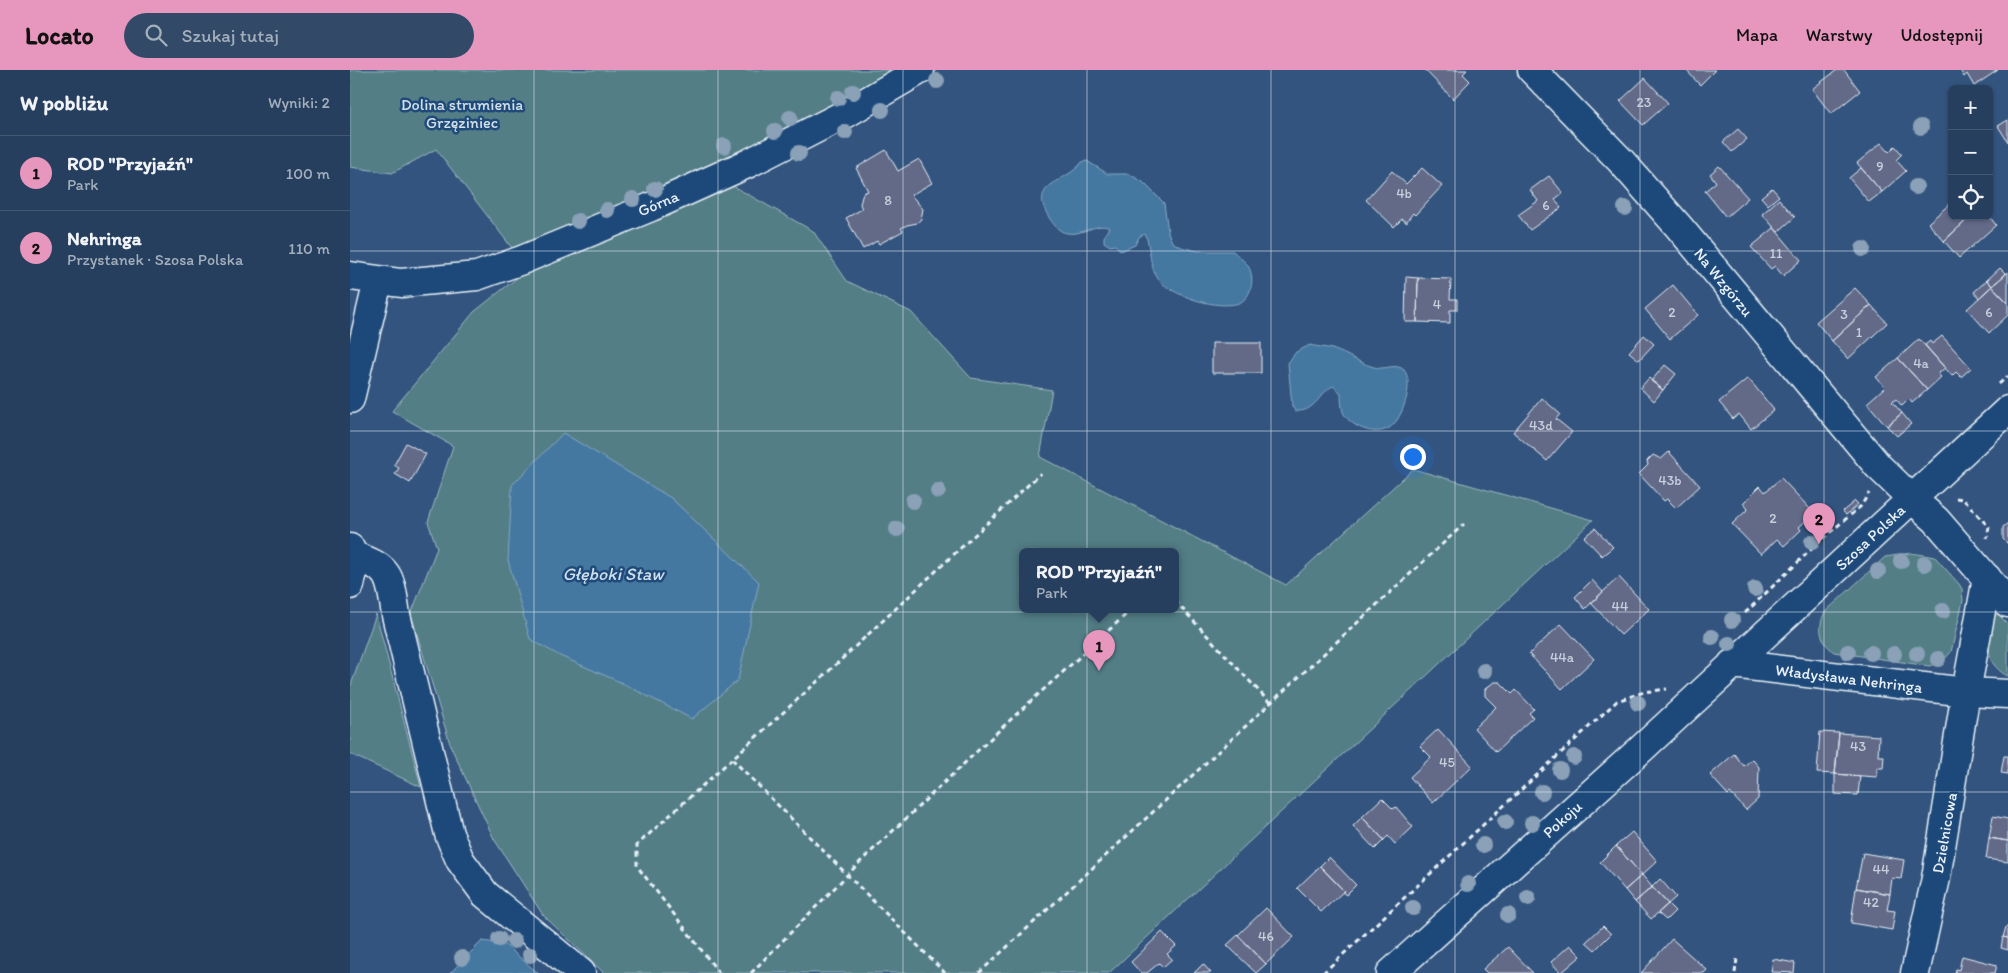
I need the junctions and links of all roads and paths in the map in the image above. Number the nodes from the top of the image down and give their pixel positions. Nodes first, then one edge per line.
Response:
1 (920, 70) edge
2 (1532, 70) edge
3 (350, 276) edge
4 (378, 281) junction
5 (350, 399) edge
6 (2008, 410) edge
7 (1041, 473) dead end
8 (1869, 490) dead end
9 (1956, 498) dead end
10 (1912, 499) junction
11 (1464, 524) dead end
12 (1989, 527) dead end
13 (352, 552) edge
14 (1987, 578) junction
15 (350, 585) edge
16 (2008, 604) edge
17 (1179, 605) edge
18 (1128, 613) edge
19 (1742, 617) dead end
20 (1732, 664) junction
21 (1668, 688) dead end
22 (1966, 692) junction
23 (2008, 694) edge
24 (1270, 703) junction
25 (732, 759) junction
26 (848, 875) junction
27 (1737, 959) dead end
28 (581, 973) edge
29 (719, 973) edge
30 (751, 973) edge
31 (945, 973) edge
32 (979, 973) edge
33 (1323, 973) edge
34 (1391, 973) edge
35 (1735, 973) edge
36 (1915, 973) edge

1 - 4 street, Górna
2 - 10 street, Na Wzgórzu
3 - 4 street, Górna
4 - 5 street
6 - 10 street, Szosa Polska
7 - 25 path
8 - 19 path
9 - 12 path
10 - 14 street
10 - 20 street, Szosa Polska
11 - 24 path
13 - 15 street
13 - 28 street
14 - 16 street
14 - 22 street
17 - 24 path
18 - 26 path
20 - 22 street, Władysława Nehringa
20 - 34 street, Pokoju
21 - 33 path
22 - 23 street, Władysława Nehringa
22 - 36 street, Dzielnicowa
24 - 32 path
25 - 26 path
25 - 29 path
26 - 30 path
26 - 31 path
27 - 35 path

